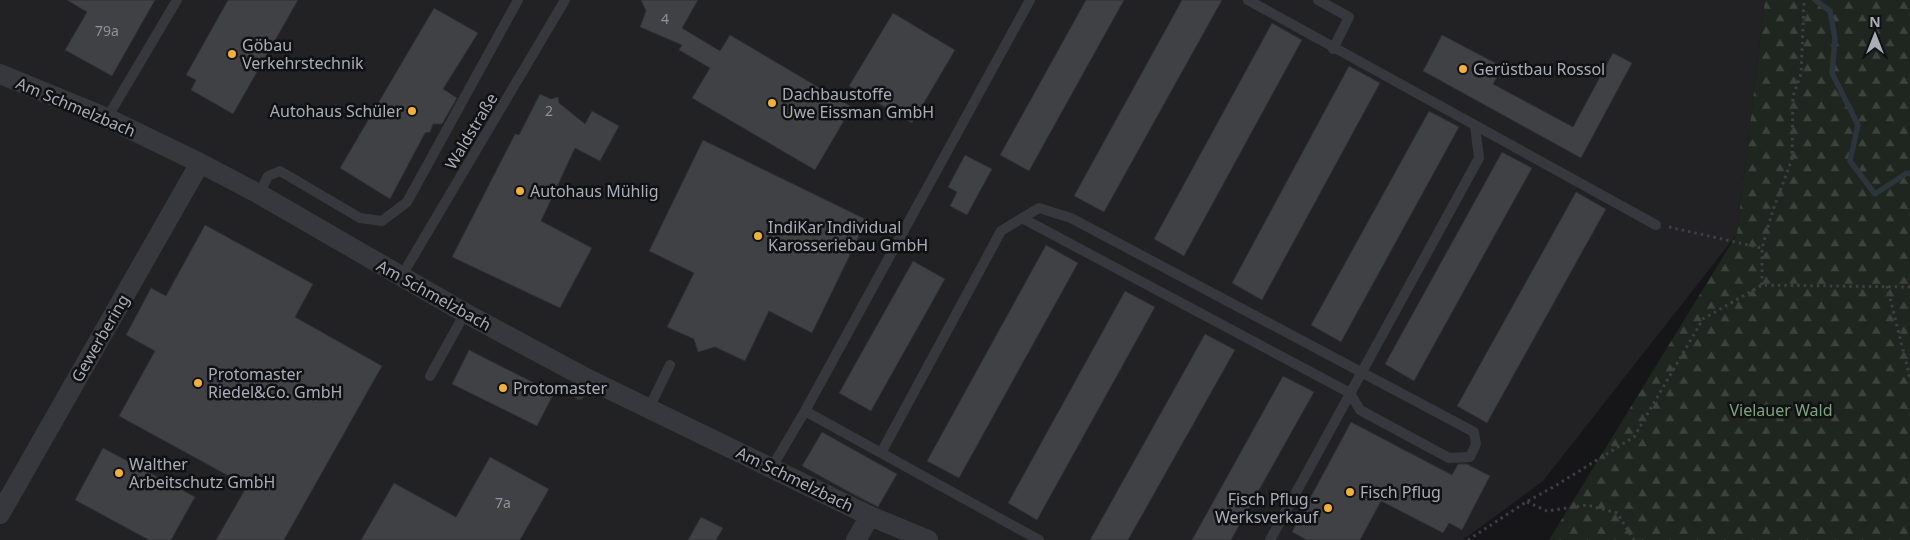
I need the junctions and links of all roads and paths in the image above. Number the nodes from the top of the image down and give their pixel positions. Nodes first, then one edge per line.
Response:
1 (177, 0) edge
2 (518, 0) edge
3 (565, 0) edge
4 (1030, 0) edge
5 (1248, 0) edge
6 (1318, 0) edge
7 (1802, 0) edge
8 (1333, 49) junction
9 (1, 78) edge
10 (107, 118) junction
11 (1475, 126) junction
12 (200, 163) junction
13 (259, 194) junction
14 (1022, 218) junction
15 (1656, 224) joint
16 (1762, 248) junction
17 (401, 278) junction
18 (1762, 285) junction
19 (1887, 286) junction
20 (1910, 287) edge
21 (464, 313) junction
22 (670, 365) dead end
23 (1361, 372) junction
24 (430, 376) dead end
25 (1910, 378) edge
26 (1350, 393) junction
27 (649, 408) junction
28 (805, 411) junction
29 (881, 453) junction
30 (772, 467) junction
31 (1526, 502) junction
32 (0, 514) edge
33 (870, 516) junction
34 (856, 540) edge
35 (928, 540) edge
36 (1039, 540) edge
37 (1270, 540) edge
38 (1468, 540) edge
39 (1634, 540) edge

1 - 10 lane
2 - 13 lane
3 - 17 lane, Waldstraße
4 - 28 lane
5 - 8 lane
6 - 8 lane
7 - 16 path
8 - 11 lane
9 - 10 street, Am Schmelzbach
10 - 12 street, Am Schmelzbach
11 - 15 lane
11 - 23 lane
12 - 13 street, Am Schmelzbach
12 - 32 street, Gewerbering
13 - 17 street, Am Schmelzbach
14 - 23 lane
14 - 26 lane
14 - 29 lane
15 - 16 path
16 - 18 path
17 - 21 street, Am Schmelzbach
18 - 19 path
18 - 31 path
19 - 20 path
19 - 25 path
21 - 24 lane
21 - 27 street, Am Schmelzbach
22 - 27 lane
23 - 26 lane
23 - 26 lane
26 - 37 lane
27 - 30 street, Am Schmelzbach
28 - 29 lane
28 - 30 lane
29 - 36 lane
30 - 33 street, Am Schmelzbach
31 - 38 path
31 - 39 path
33 - 34 street
33 - 35 street, Am Schmelzbach

